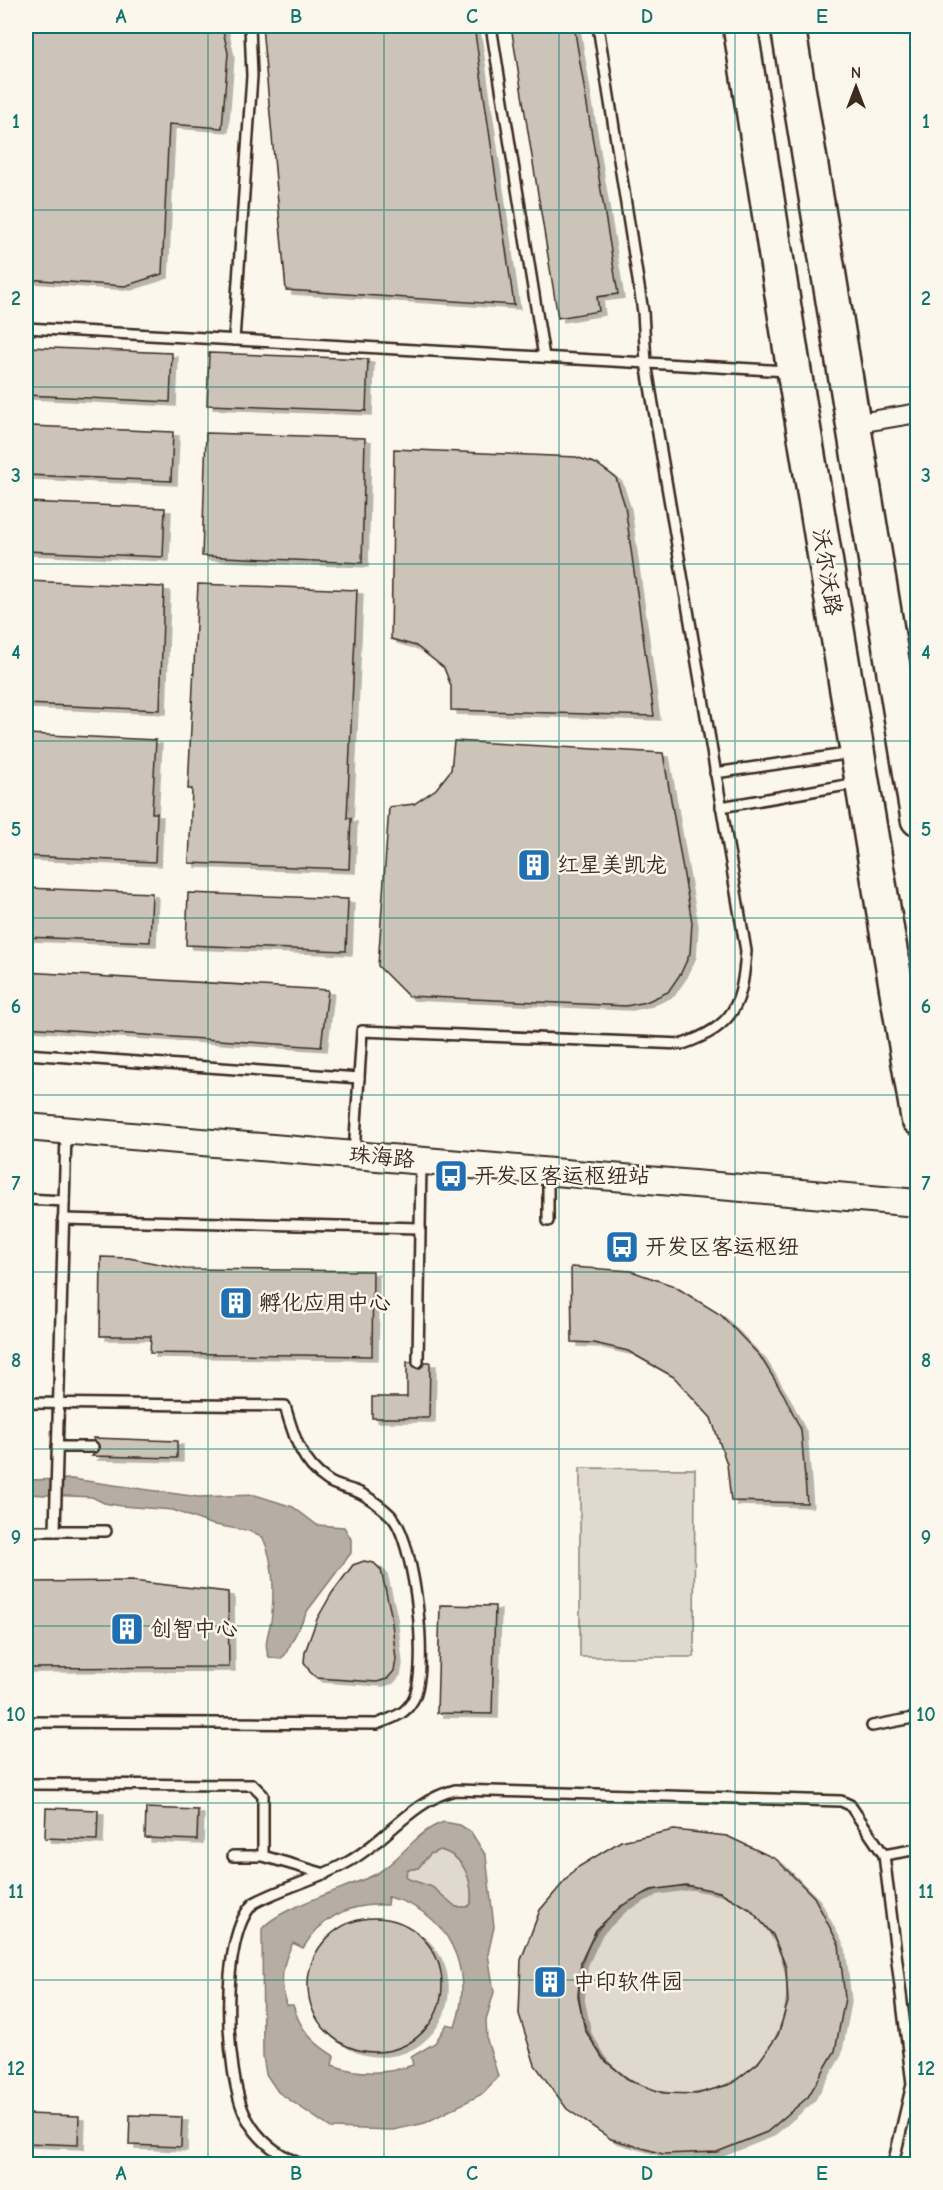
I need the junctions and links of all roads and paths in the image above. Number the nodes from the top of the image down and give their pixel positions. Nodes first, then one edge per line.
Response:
1 (250, 26) edge
2 (491, 26) edge
3 (598, 26) edge
4 (740, 26) edge
5 (788, 26) edge
6 (26, 328) edge
7 (234, 340) junction
8 (544, 357) junction
9 (646, 363) junction
10 (794, 371) junction
11 (918, 413) edge
12 (853, 424) junction
13 (859, 767) junction
14 (715, 773) junction
15 (721, 807) junction
16 (918, 819) edge
17 (26, 1054) edge
18 (359, 1078) junction
19 (918, 1118) edge
20 (26, 1127) edge
21 (66, 1130) junction
22 (354, 1155) junction
23 (421, 1160) junction
24 (548, 1172) junction
25 (26, 1199) edge
26 (64, 1201) junction
27 (918, 1203) edge
28 (63, 1219) junction
29 (548, 1221) dead end
30 (420, 1228) junction
31 (418, 1362) dead end
32 (26, 1403) edge
33 (59, 1404) junction
34 (57, 1447) junction
35 (93, 1447) dead end
36 (26, 1531) edge
37 (55, 1531) junction
38 (106, 1531) dead end
39 (918, 1717) edge
40 (26, 1722) edge
41 (872, 1726) dead end
42 (26, 1784) edge
43 (918, 1849) edge
44 (884, 1855) junction
45 (233, 1856) dead end
46 (263, 1856) junction
47 (325, 1874) junction
48 (915, 2084) edge
49 (301, 2164) edge
50 (893, 2164) edge

1 - 7 lane
2 - 8 lane
3 - 9 lane
4 - 10 highway, 沃尔沃路
5 - 12 highway
6 - 7 lane
7 - 8 lane
8 - 9 lane
9 - 10 lane
9 - 14 lane
10 - 13 highway, 沃尔沃路
11 - 12 street
12 - 16 highway
13 - 14 lane
13 - 15 lane
13 - 19 highway, 沃尔沃路
14 - 15 lane
15 - 18 lane
17 - 18 lane
18 - 22 lane
20 - 21 main road, 珠海路
21 - 22 main road, 珠海路
21 - 26 lane
22 - 23 main road, 珠海路
23 - 24 main road, 珠海路
23 - 30 lane
24 - 27 main road, 珠海路
24 - 29 lane
25 - 26 lane
26 - 28 lane
28 - 30 lane
28 - 33 lane
30 - 31 lane
32 - 33 lane
33 - 34 lane
33 - 40 lane
34 - 35 lane
34 - 37 lane
36 - 37 lane
37 - 38 lane
39 - 41 lane
42 - 46 lane
43 - 44 lane
44 - 47 lane
44 - 48 lane
45 - 46 lane
46 - 47 lane
47 - 49 lane
48 - 50 lane

